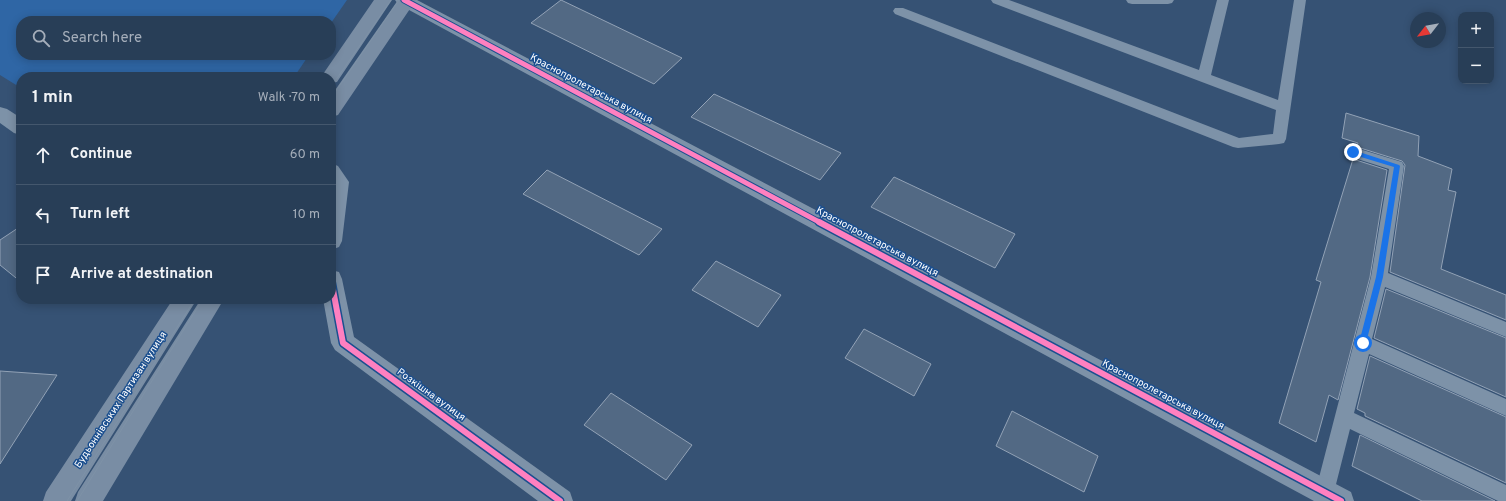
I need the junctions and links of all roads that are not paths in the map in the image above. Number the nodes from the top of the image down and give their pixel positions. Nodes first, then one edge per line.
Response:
1 (383, 0) edge
2 (406, 0) edge
3 (997, 0) edge
4 (1132, 0) edge
5 (1168, 0) edge
6 (1223, 0) edge
7 (1300, 0) edge
8 (899, 11) dead end
9 (333, 72) edge
10 (1204, 77) junction
11 (336, 103) edge
12 (1283, 106) junction
13 (0, 114) edge
14 (16, 125) edge
15 (1353, 152) dead end
16 (336, 178) edge
17 (336, 204) edge
18 (1379, 277) junction
19 (183, 304) edge
20 (210, 304) edge
21 (336, 304) edge
22 (1506, 330) edge
23 (1363, 343) junction
24 (1506, 408) edge
25 (1344, 417) junction
26 (1506, 495) edge
27 (1333, 497) edge
28 (56, 501) edge
29 (88, 501) edge
30 (560, 501) edge

1 - 9 main road
2 - 11 main road
2 - 27 street, Краснопролетарська вулиця
3 - 10 lane
4 - 5 lane
6 - 10 lane
7 - 12 lane
8 - 12 lane
10 - 12 lane
13 - 14 street
15 - 18 lane
16 - 17 street
18 - 22 lane
18 - 23 lane
19 - 28 main road, Будьоннівських Партизан вулиця
20 - 29 main road
21 - 30 street, Розкішна вулиця
23 - 24 lane
23 - 25 lane
25 - 26 lane
25 - 27 lane

